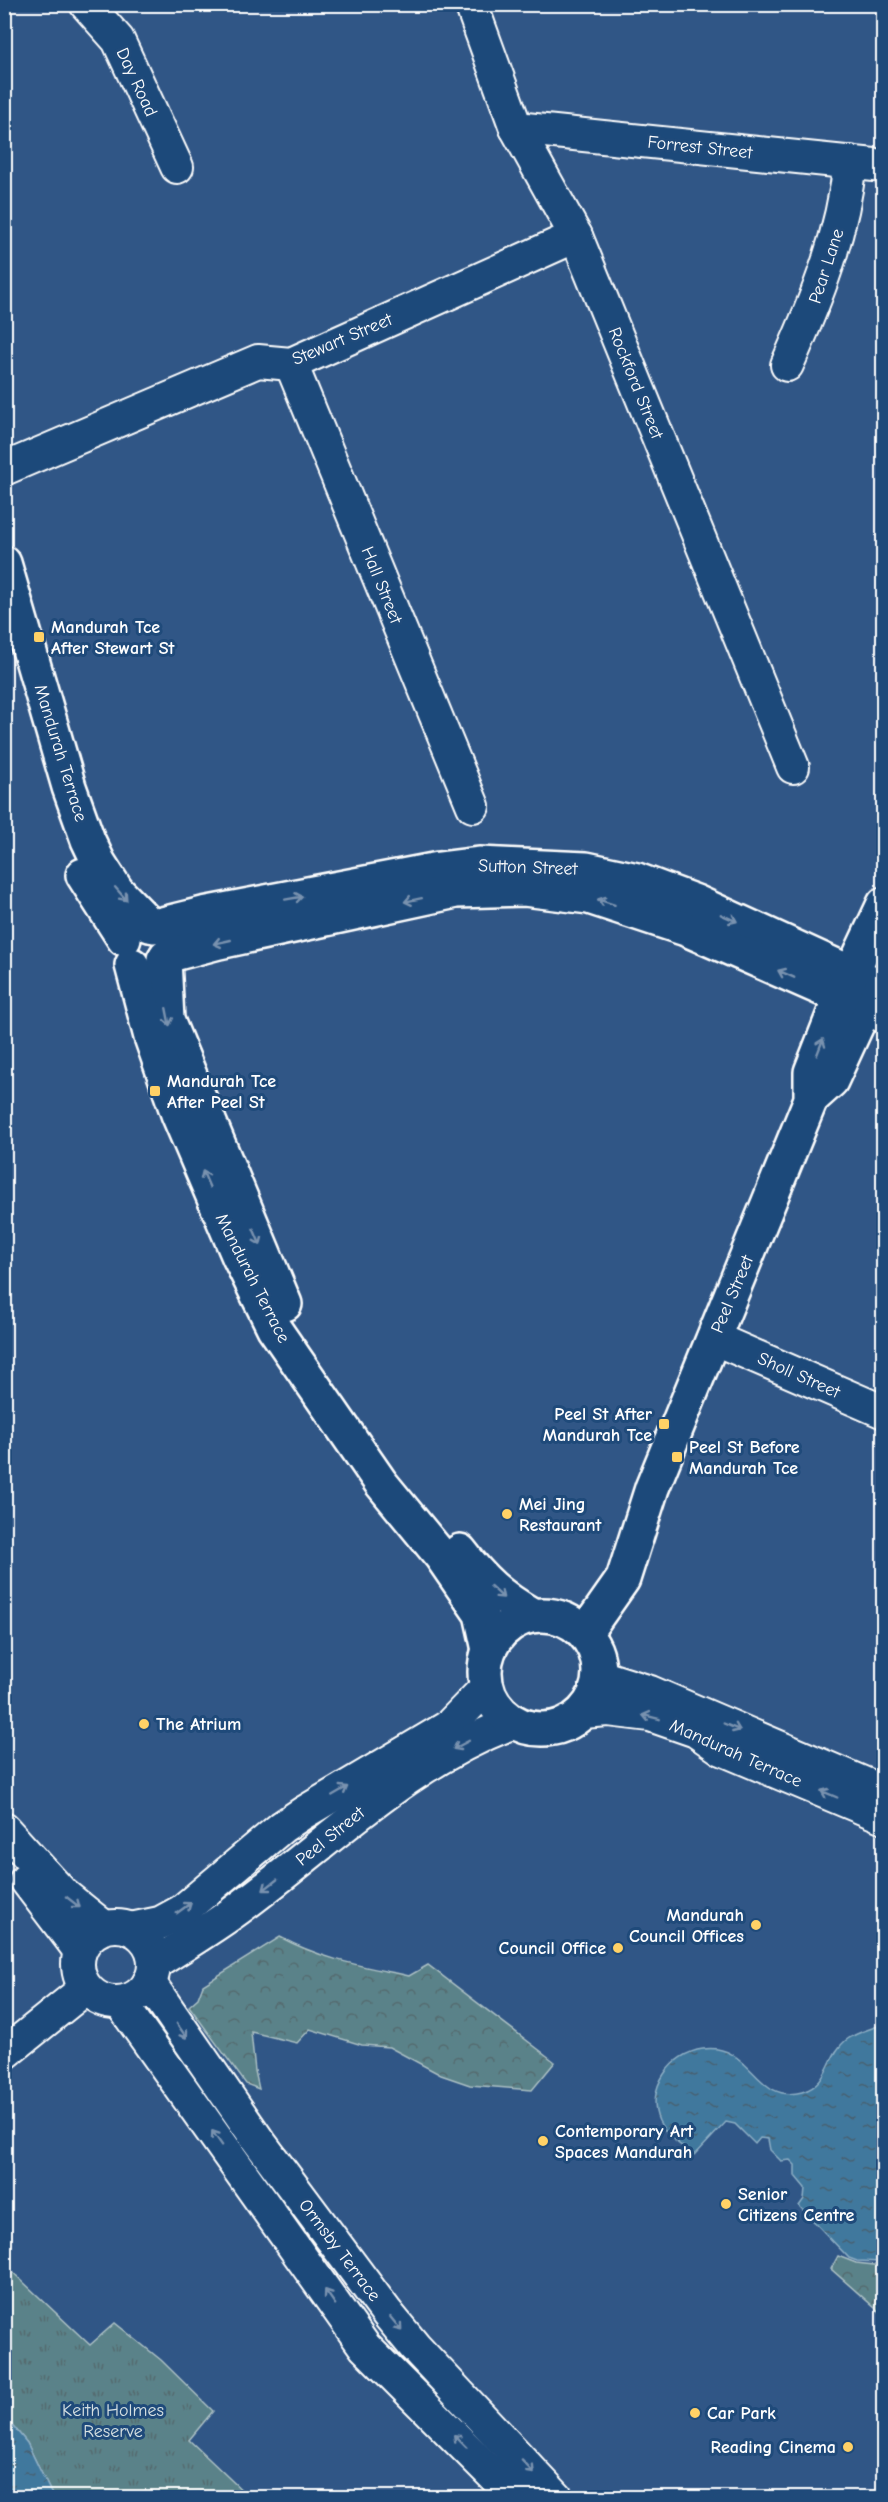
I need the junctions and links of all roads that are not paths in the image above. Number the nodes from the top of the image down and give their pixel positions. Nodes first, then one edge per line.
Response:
1 (86, 4) edge
2 (471, 4) edge
3 (516, 128) junction
4 (850, 162) junction
5 (884, 166) edge
6 (177, 167) dead end
7 (576, 236) junction
8 (291, 364) junction
9 (787, 365) dead end
10 (4, 469) edge
11 (4, 564) edge
12 (4, 627) edge
13 (793, 767) dead end
14 (473, 806) dead end
15 (884, 904) edge
16 (691, 916) junction
17 (140, 939) junction
18 (165, 958) junction
19 (869, 990) edge
20 (713, 1338) junction
21 (884, 1412) edge
22 (560, 1622) junction
23 (489, 1650) junction
24 (599, 1676) junction
25 (487, 1687) junction
26 (583, 1712) junction
27 (514, 1722) junction
28 (884, 1792) edge
29 (884, 1816) edge
30 (4, 1829) edge
31 (4, 1855) edge
32 (117, 1928) junction
33 (80, 1951) junction
34 (151, 1973) junction
35 (86, 1988) junction
36 (120, 2002) junction
37 (4, 2054) edge
38 (516, 2498) edge
39 (557, 2498) edge

1 - 6 street, Day Road
2 - 3 street, Rockford Street
3 - 4 street, Forrest Street
3 - 7 street, Rockford Street
4 - 5 street, Forrest Street
4 - 9 street, Pear Lane
7 - 8 street, Stewart Street
7 - 13 street, Rockford Street
8 - 10 street, Stewart Street
8 - 14 street, Hall Street
11 -> 17 main road, Mandurah Terrace
12 - 17 main road, Mandurah Terrace
15 - 19 main road, Peel Street
17 -> 16 main road, Sutton Street
16 -> 18 main road, Sutton Street
16 - 19 main road, Sutton Street
17 - 18 main road, Mandurah Terrace
23 -> 17 main road, Mandurah Terrace
18 -> 22 main road, Mandurah Terrace
19 - 20 main road, Peel Street
20 - 21 street, Sholl Street
20 - 22 main road, Peel Street
22 - 23 main road
22 - 24 main road
23 - 25 main road
24 - 26 main road
24 -> 28 street, Mandurah Terrace
25 - 27 main road
32 -> 25 street, Peel Street
26 - 27 main road
29 -> 26 street, Mandurah Terrace
27 -> 34 street, Peel Street
30 -> 32 street
31 - 33 street
32 - 33 street
32 - 34 street
33 - 35 street
34 - 36 street
34 -> 39 street, Ormsby Terrace
35 - 36 street
35 - 37 street
38 -> 36 street, Ormsby Terrace

